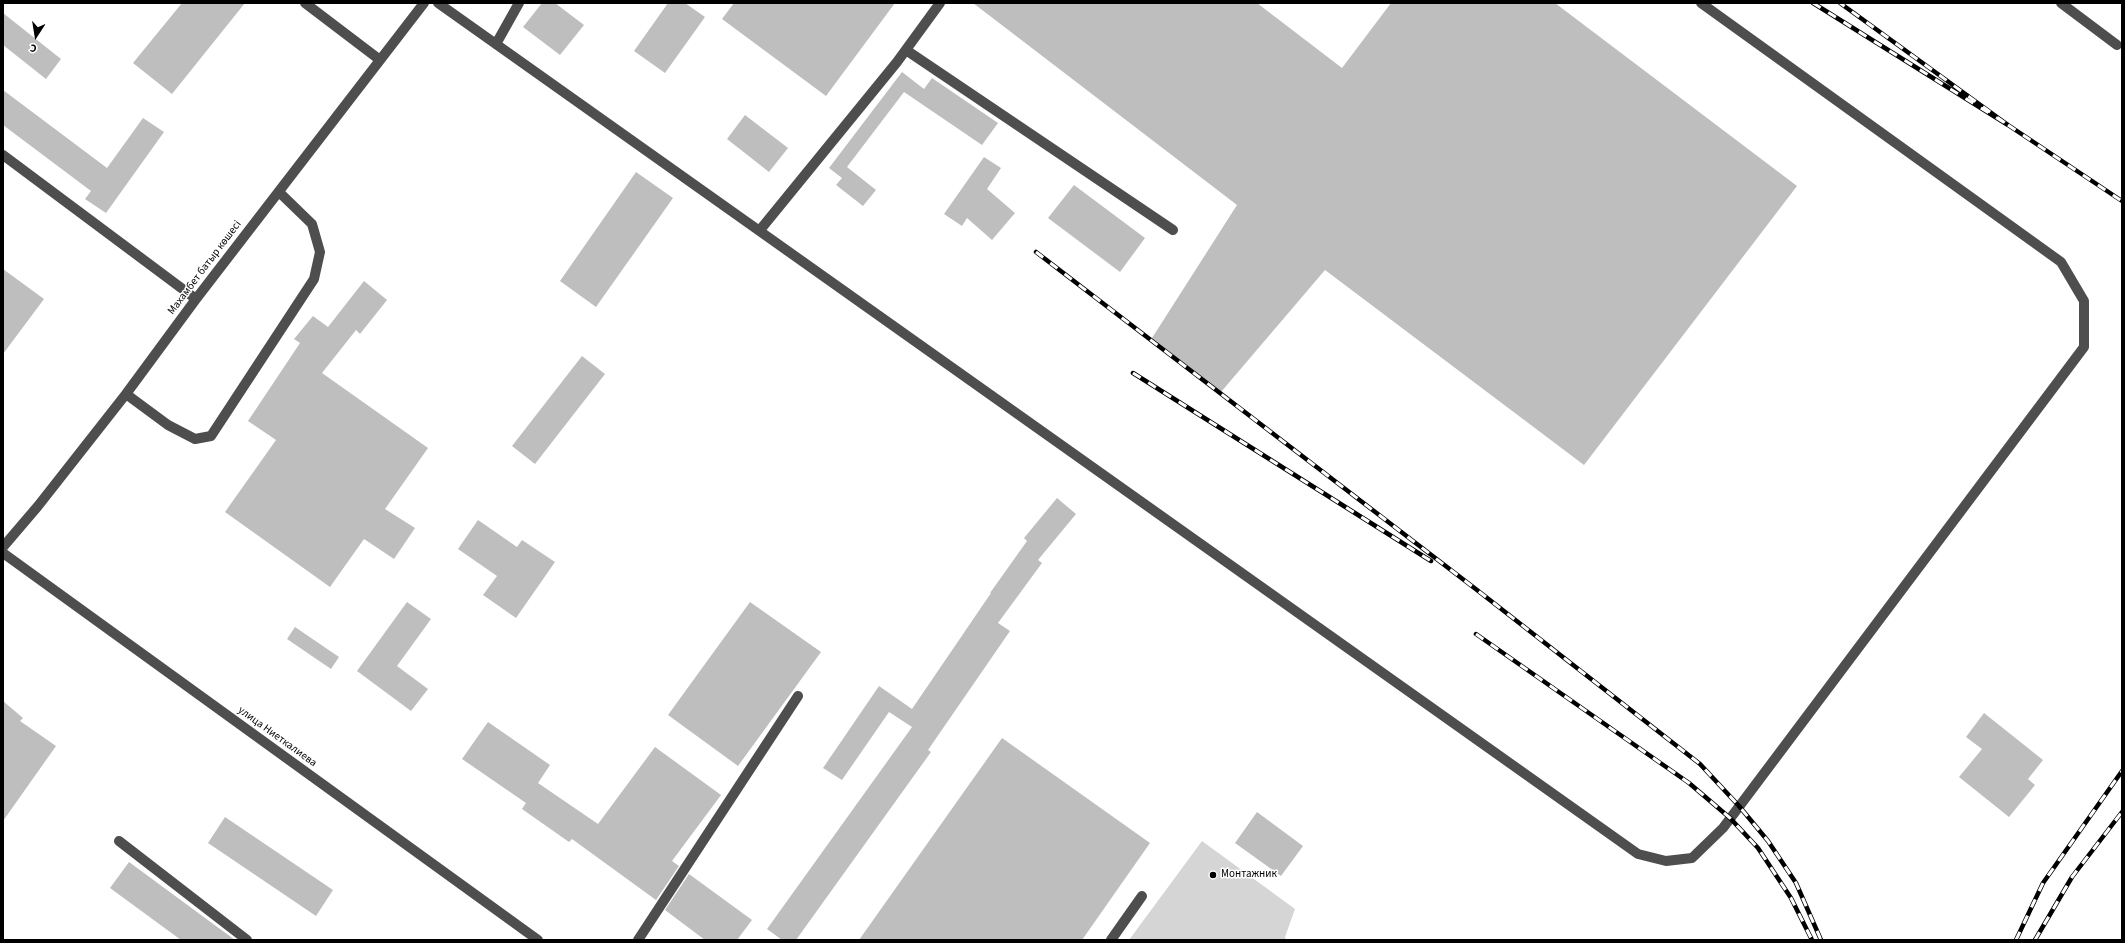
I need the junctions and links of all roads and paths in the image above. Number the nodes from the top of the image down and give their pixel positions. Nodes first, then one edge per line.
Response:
1 (305, 3) edge
2 (424, 3) edge
3 (438, 3) edge
4 (519, 3) edge
5 (940, 3) edge
6 (1701, 3) edge
7 (2061, 3) edge
8 (496, 44) junction
9 (2117, 45) dead end
10 (906, 50) junction
11 (380, 60) junction
12 (3, 154) edge
13 (279, 192) junction
14 (760, 230) junction
15 (1173, 230) dead end
16 (196, 298) junction
17 (126, 394) junction
18 (3, 547) edge
19 (3, 553) edge
20 (798, 696) dead end
21 (120, 840) dead end
22 (1142, 896) dead end
23 (247, 940) edge
24 (538, 940) edge
25 (638, 940) edge
26 (1111, 940) edge

1 - 11 street
2 - 11 street, Махамбет батыр көшесі
3 - 8 street
4 - 8 street
5 - 10 street
6 - 14 street
7 - 9 street
8 - 14 street
10 - 14 street
10 - 15 street
11 - 13 street, Махамбет батыр көшесі
12 - 16 street
13 - 16 street, Махамбет батыр көшесі
13 - 17 street
16 - 17 street, Махамбет батыр көшесі
17 - 18 street, Махамбет батыр көшесі
19 - 24 street, улица Ниеткалиева
20 - 25 street
21 - 23 street
22 - 26 street

